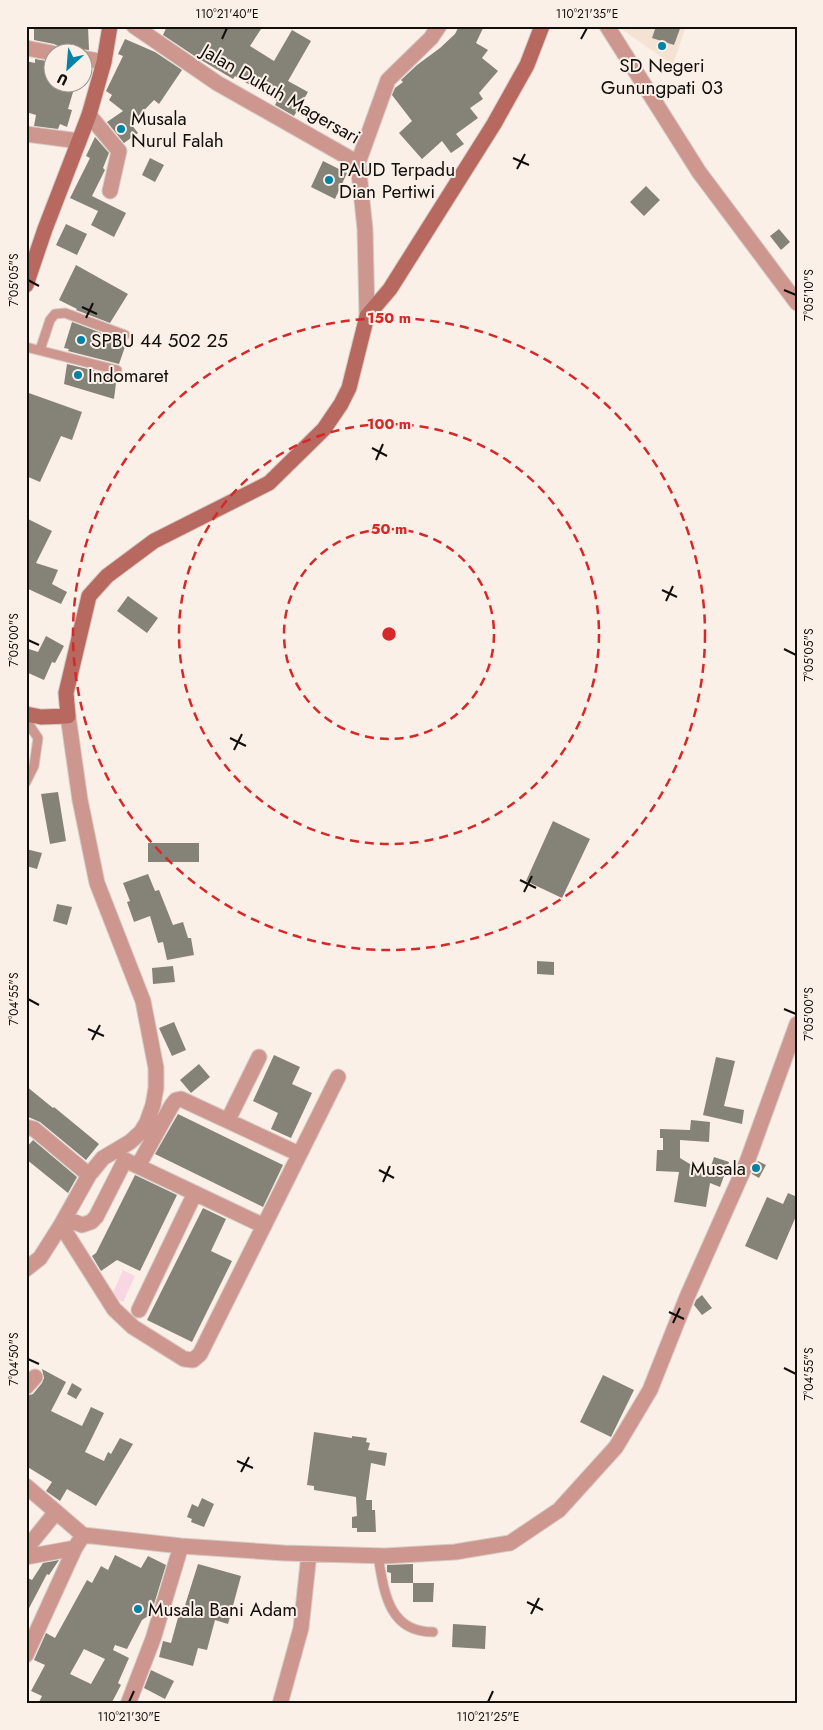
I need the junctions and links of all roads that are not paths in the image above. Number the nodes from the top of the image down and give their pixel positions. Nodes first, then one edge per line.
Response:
1 (110, 26) edge
2 (134, 26) edge
3 (439, 26) edge
4 (542, 26) edge
5 (607, 26) edge
6 (26, 48) edge
7 (42, 51) edge
8 (92, 60) edge
9 (104, 62) junction
10 (89, 114) junction
11 (26, 134) edge
12 (78, 140) junction
13 (358, 163) junction
14 (110, 192) dead end
15 (26, 285) edge
16 (797, 303) edge
17 (367, 316) junction
18 (125, 335) dead end
19 (26, 347) edge
20 (40, 350) junction
21 (117, 370) dead end
22 (26, 714) edge
23 (68, 716) junction
24 (26, 720) edge
25 (26, 782) edge
26 (797, 1024) edge
27 (259, 1057) dead end
28 (338, 1077) dead end
29 (228, 1120) junction
30 (26, 1128) edge
31 (299, 1154) junction
32 (138, 1166) junction
33 (89, 1175) junction
34 (195, 1193) junction
35 (63, 1221) junction
36 (264, 1226) junction
37 (26, 1269) edge
38 (139, 1310) dead end
39 (26, 1486) edge
40 (56, 1512) junction
41 (79, 1541) junction
42 (180, 1546) junction
43 (26, 1549) edge
44 (309, 1554) junction
45 (378, 1556) junction
46 (26, 1557) edge
47 (433, 1632) dead end
48 (26, 1655) edge
49 (128, 1704) edge
50 (280, 1704) edge

1 - 9 street
2 - 13 street, Jalan Dukuh Magersari
3 - 13 street, Jalan Dukuh Magersari
4 - 17 street
5 - 16 street
6 - 7 street
8 - 9 street
9 - 10 street
10 - 12 street
10 - 14 street
11 - 12 street
12 - 15 street
13 - 17 street, Jalan Dukuh Magersari
17 - 23 street
18 - 20 lane
19 - 20 lane
20 - 21 lane
22 - 23 street
23 - 33 street
24 - 25 lane
26 - 45 street
27 - 29 street
28 - 31 street
29 - 31 street
29 - 32 street
30 - 33 street
31 - 36 street
32 - 34 street
32 - 35 street
33 - 35 street
34 - 36 street
34 - 38 street
35 - 36 street
35 - 37 street
39 - 40 street
40 - 41 street
40 - 43 street
41 - 42 street
41 - 46 street
41 - 48 street
42 - 44 street
42 - 49 street
44 - 45 street
44 - 50 street
45 - 47 lane

